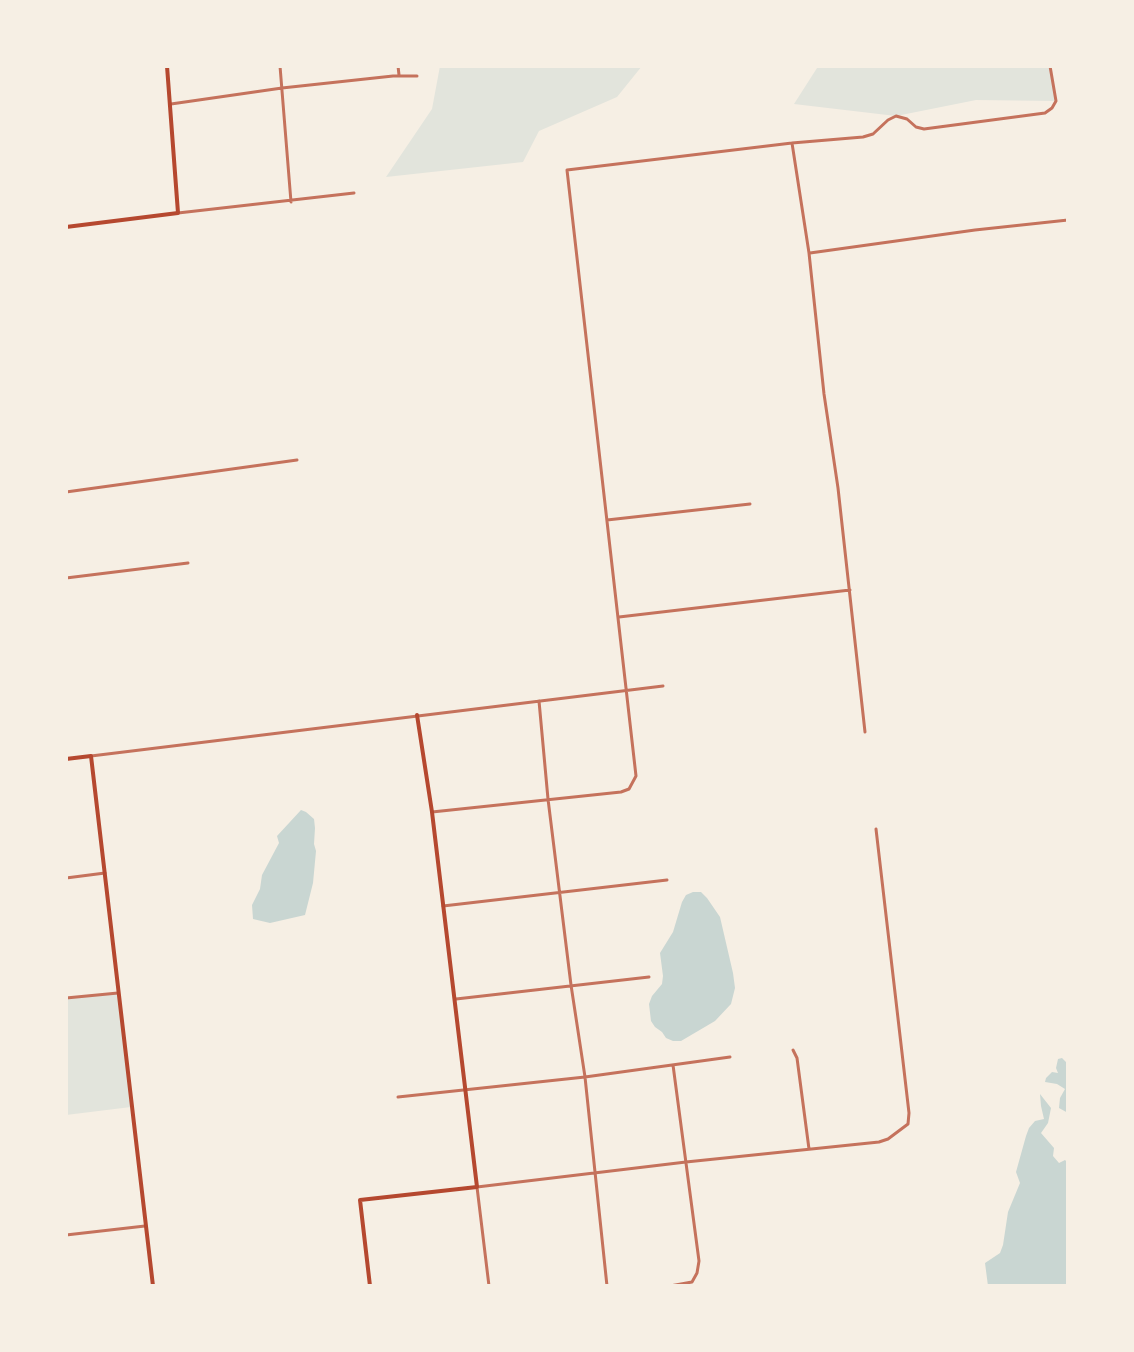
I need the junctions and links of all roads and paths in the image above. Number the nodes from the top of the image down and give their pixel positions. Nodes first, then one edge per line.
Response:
1 (167, 66) edge
2 (280, 66) edge
3 (398, 66) edge
4 (1050, 66) edge
5 (399, 75) junction
6 (417, 76) dead end
7 (282, 88) junction
8 (171, 104) junction
9 (792, 143) junction
10 (354, 193) dead end
11 (291, 202) junction
12 (178, 213) junction
13 (1068, 220) edge
14 (66, 227) edge
15 (809, 253) junction
16 (297, 460) dead end
17 (66, 492) edge
18 (750, 504) dead end
19 (607, 520) junction
20 (188, 563) dead end
21 (66, 578) edge
22 (850, 590) junction
23 (619, 617) junction
24 (663, 686) dead end
25 (627, 690) junction
26 (539, 701) junction
27 (417, 715) junction
28 (865, 732) dead end
29 (91, 756) junction
30 (66, 759) edge
31 (548, 799) junction
32 (432, 812) junction
33 (876, 829) dead end
34 (105, 873) junction
35 (66, 878) edge
36 (667, 880) dead end
37 (559, 892) junction
38 (443, 906) junction
39 (649, 977) dead end
40 (571, 985) junction
41 (118, 993) junction
42 (66, 998) edge
43 (456, 999) junction
44 (793, 1050) dead end
45 (730, 1057) dead end
46 (673, 1065) junction
47 (585, 1077) junction
48 (466, 1090) junction
49 (398, 1097) dead end
50 (809, 1149) junction
51 (686, 1162) junction
52 (595, 1172) junction
53 (477, 1187) junction
54 (145, 1226) junction
55 (66, 1235) edge
56 (153, 1286) edge
57 (370, 1286) edge
58 (489, 1286) edge
59 (607, 1286) edge
60 (670, 1286) edge

1 - 8 main road
2 - 7 street
3 - 5 street
4 - 9 street
5 - 6 street
5 - 7 street
7 - 8 street
7 - 11 street
8 - 12 main road
9 - 15 street
9 - 19 street
10 - 11 street
11 - 12 street
12 - 14 main road
13 - 15 street
15 - 22 street
16 - 17 street
18 - 19 street
19 - 23 street
20 - 21 street
22 - 23 street
22 - 28 street
23 - 25 street
24 - 25 street
25 - 26 street
25 - 31 street
26 - 27 street
26 - 31 street
27 - 29 street
27 - 32 main road
29 - 30 main road
29 - 34 main road
31 - 32 street
31 - 37 street
32 - 38 main road
33 - 50 street
34 - 35 street
34 - 41 main road
36 - 37 street
37 - 38 street
37 - 40 street
38 - 43 main road
39 - 40 street
40 - 43 street
40 - 47 street
41 - 42 street
41 - 54 main road
43 - 48 main road
44 - 50 street
45 - 46 street
46 - 47 street
46 - 51 street
47 - 48 street
47 - 52 street
48 - 49 street
48 - 53 main road
50 - 51 street
51 - 52 street
51 - 60 street
52 - 53 street
52 - 59 street
53 - 57 main road
53 - 58 street
54 - 55 street
54 - 56 main road

